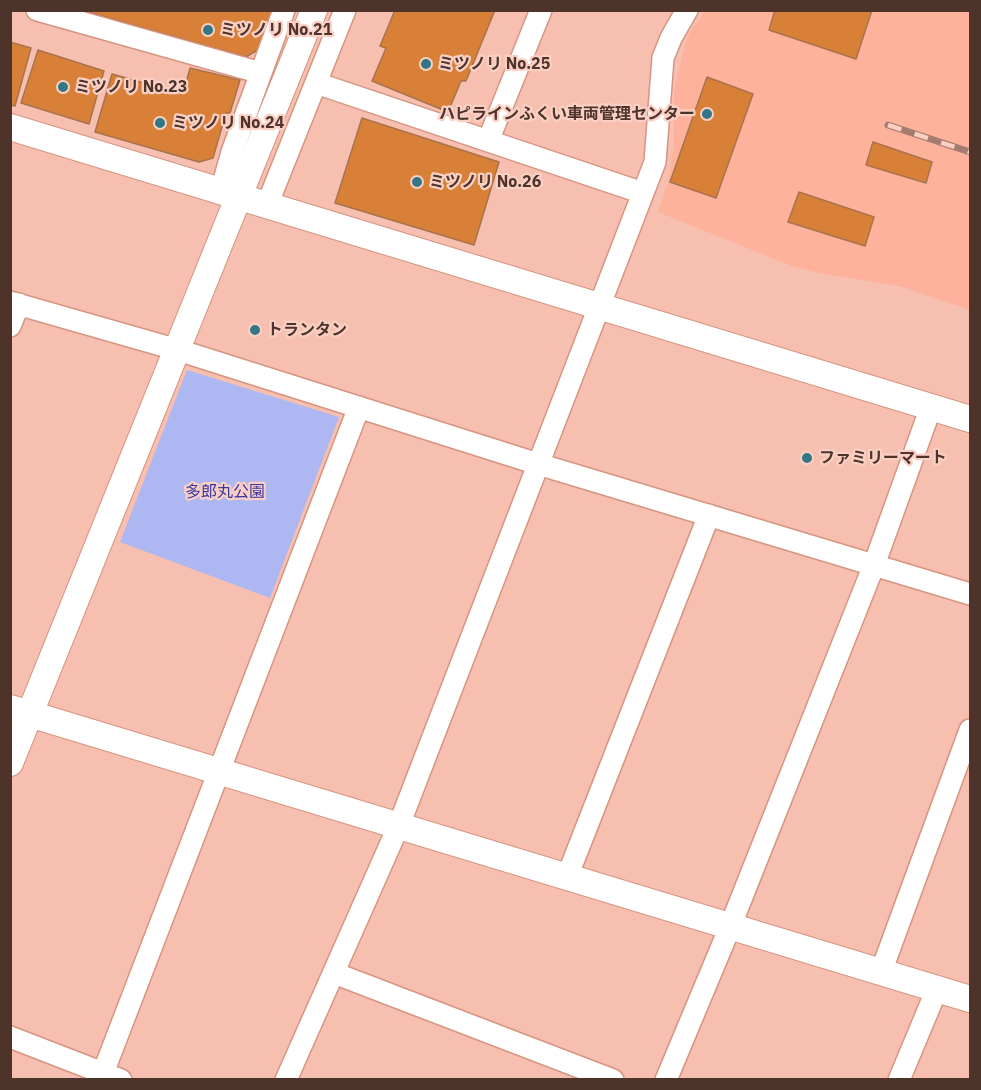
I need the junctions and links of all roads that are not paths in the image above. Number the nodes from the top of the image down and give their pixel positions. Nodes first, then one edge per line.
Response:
1 (37, 10) edge
2 (284, 10) edge
3 (314, 10) edge
4 (345, 10) edge
5 (541, 10) edge
6 (687, 10) edge
7 (261, 73) junction
8 (316, 83) junction
9 (10, 127) edge
10 (489, 141) junction
11 (643, 192) junction
12 (231, 194) junction
13 (267, 205) junction
14 (15, 303) edge
15 (600, 305) junction
16 (10, 326) edge
17 (178, 350) junction
18 (359, 407) junction
19 (932, 407) junction
20 (970, 419) edge
21 (538, 464) junction
22 (709, 515) junction
23 (874, 565) junction
24 (970, 594) edge
25 (21, 711) edge
26 (970, 730) edge
27 (10, 763) edge
28 (218, 770) junction
29 (399, 825) junction
30 (567, 877) junction
31 (730, 927) junction
32 (881, 972) junction
33 (334, 973) junction
34 (937, 989) junction
35 (970, 999) edge
36 (10, 1037) edge
37 (108, 1077) edge
38 (286, 1080) edge
39 (613, 1080) edge
40 (666, 1080) edge
41 (899, 1080) edge

1 - 7 street
2 - 7 street
3 - 12 street
4 - 8 street
5 - 10 street
6 - 11 street
7 - 12 street
8 - 10 street
8 - 13 street
9 - 12 street
10 - 11 street
11 - 15 street
12 - 13 street
12 - 17 street
13 - 15 street
14 - 16 street
14 - 17 street
15 - 19 street
15 - 21 street
17 - 18 street
17 - 25 street
18 - 21 street
18 - 28 street
19 - 20 street
19 - 23 street
21 - 22 street
21 - 29 street
22 - 23 street
22 - 30 street
23 - 24 street
23 - 31 street
25 - 27 street
25 - 28 street
26 - 32 street
28 - 29 street
28 - 37 street
29 - 30 street
29 - 33 street
30 - 31 street
31 - 32 street
31 - 40 street
32 - 34 street
33 - 38 street
33 - 39 street
34 - 35 street
34 - 41 street
36 - 37 street

